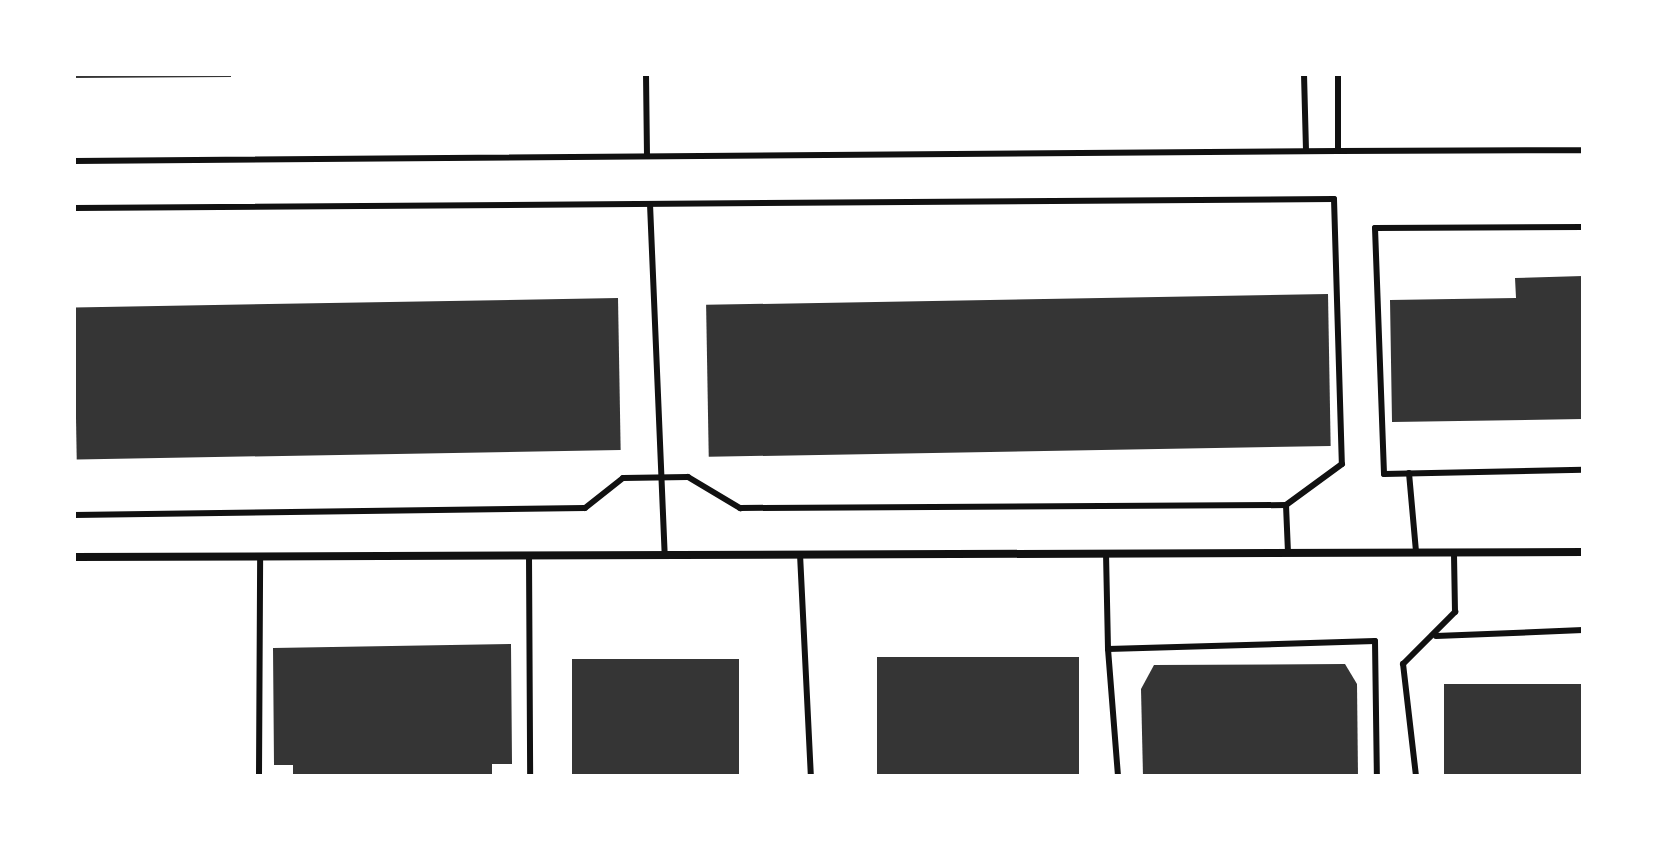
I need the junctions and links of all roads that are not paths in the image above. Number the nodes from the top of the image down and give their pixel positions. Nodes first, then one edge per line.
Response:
1 (646, 74) edge
2 (1304, 74) edge
3 (1338, 74) edge
4 (1583, 150) edge
5 (1306, 151) junction
6 (1338, 151) junction
7 (647, 156) junction
8 (74, 161) edge
9 (650, 204) junction
10 (74, 208) edge
11 (1583, 227) edge
12 (1583, 470) edge
13 (1409, 473) junction
14 (661, 477) junction
15 (1286, 505) junction
16 (74, 515) edge
17 (1416, 552) junction
18 (1454, 552) junction
19 (1583, 552) edge
20 (1106, 553) junction
21 (1288, 553) junction
22 (800, 554) junction
23 (529, 555) junction
24 (665, 555) junction
25 (260, 556) junction
26 (74, 557) edge
27 (1583, 630) edge
28 (1436, 636) junction
29 (1108, 649) junction
30 (259, 776) edge
31 (530, 776) edge
32 (811, 776) edge
33 (1118, 776) edge
34 (1377, 776) edge
35 (1416, 776) edge

1 - 7 lane
2 - 5 lane
3 - 6 lane
4 - 6 lane
5 - 6 lane
5 - 7 lane
7 - 8 lane
9 - 10 lane
9 - 14 lane
9 - 15 lane
11 - 13 lane
12 - 13 lane
13 - 17 lane
14 - 15 lane
14 - 16 lane
14 - 24 lane
15 - 21 lane
17 - 18 street
17 - 21 street
18 - 19 street
18 - 28 lane
20 - 21 street
20 - 22 street
20 - 29 lane
22 - 24 street
22 - 32 lane
23 - 24 street
23 - 25 street
23 - 31 lane
25 - 26 street
25 - 30 lane
27 - 28 lane
28 - 35 lane
29 - 33 lane
29 - 34 lane

